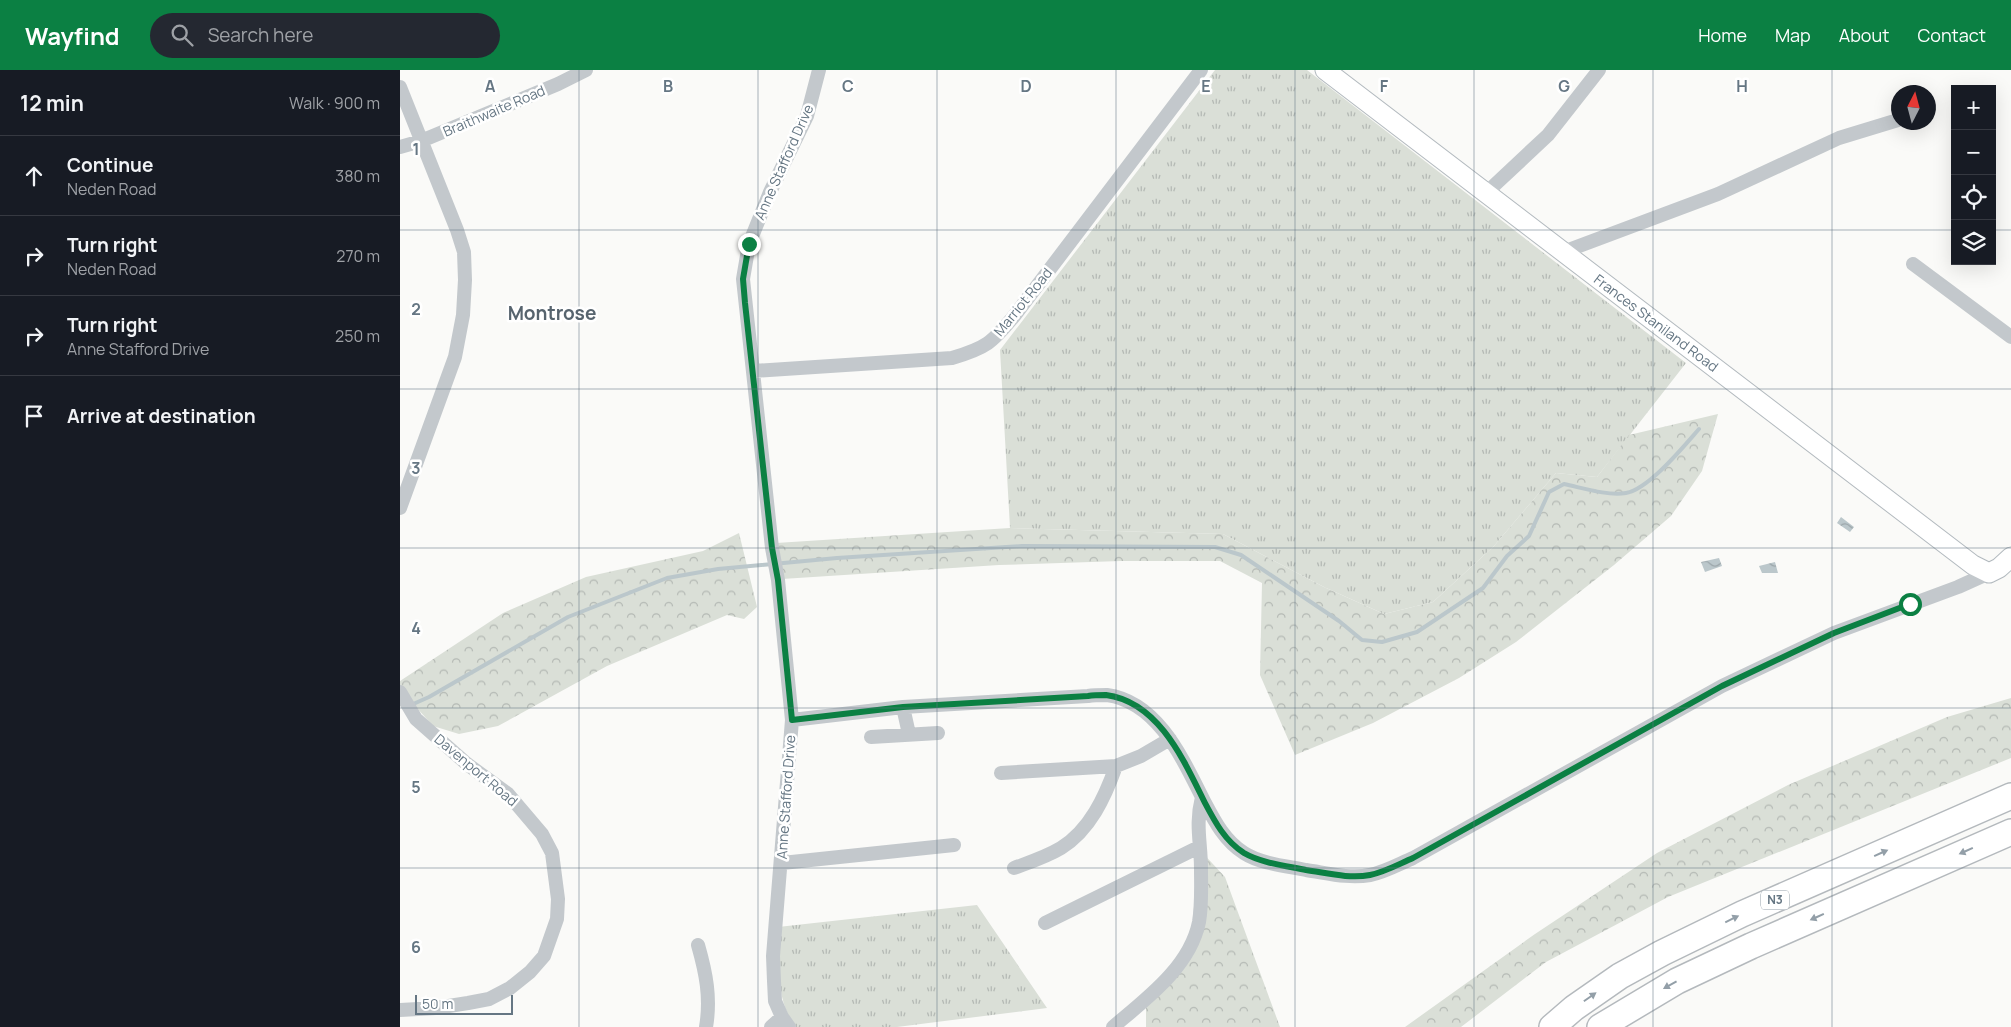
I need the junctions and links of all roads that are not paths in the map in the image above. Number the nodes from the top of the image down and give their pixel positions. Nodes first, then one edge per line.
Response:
1 (586, 70) edge
2 (819, 70) edge
3 (1201, 70) edge
4 (1325, 70) edge
5 (1599, 70) edge
6 (400, 87) edge
7 (1891, 122) edge
8 (421, 141) junction
9 (400, 147) edge
10 (1486, 193) junction
11 (1562, 252) junction
12 (1913, 264) dead end
13 (2011, 337) edge
14 (754, 371) junction
15 (400, 508) edge
16 (2011, 557) edge
17 (1989, 573) junction
18 (400, 692) edge
19 (903, 707) junction
20 (792, 720) junction
21 (938, 733) dead end
22 (909, 734) junction
23 (872, 737) dead end
24 (1170, 740) junction
25 (1116, 766) junction
26 (1001, 773) dead end
27 (2011, 796) edge
28 (1202, 797) junction
29 (2011, 832) edge
30 (954, 844) dead end
31 (1199, 847) junction
32 (782, 863) junction
33 (1014, 868) dead end
34 (1044, 923) dead end
35 (698, 946) dead end
36 (400, 1010) edge
37 (785, 1022) edge
38 (706, 1027) edge
39 (771, 1027) edge
40 (1113, 1027) edge
41 (1552, 1027) edge
42 (1600, 1027) edge

1 - 8 street, Braithwaite Road
2 - 14 street, Anne Stafford Drive
3 - 14 street, Marriot Road
4 - 10 street, Frances Staniland Road
5 - 10 street
6 - 8 street
7 - 11 street
8 - 9 street, Braithwaite Road
8 - 15 street
10 - 11 street, Frances Staniland Road
11 - 17 street, Frances Staniland Road
12 - 13 street
14 - 20 street, Anne Stafford Drive
16 - 17 street
17 - 28 street
18 - 36 street, Davenport Road
19 - 20 street
19 - 22 street
19 - 24 street
20 - 32 street, Anne Stafford Drive
21 - 22 street
22 - 23 street
24 - 25 street
24 - 28 street
25 - 26 street
25 - 33 street
41 -> 27 highway, N3
28 - 31 street
29 -> 42 highway, N3
30 - 32 street
31 - 34 street
31 - 40 street
32 - 37 street, Anne Stafford Drive
35 - 38 street
37 - 39 street

